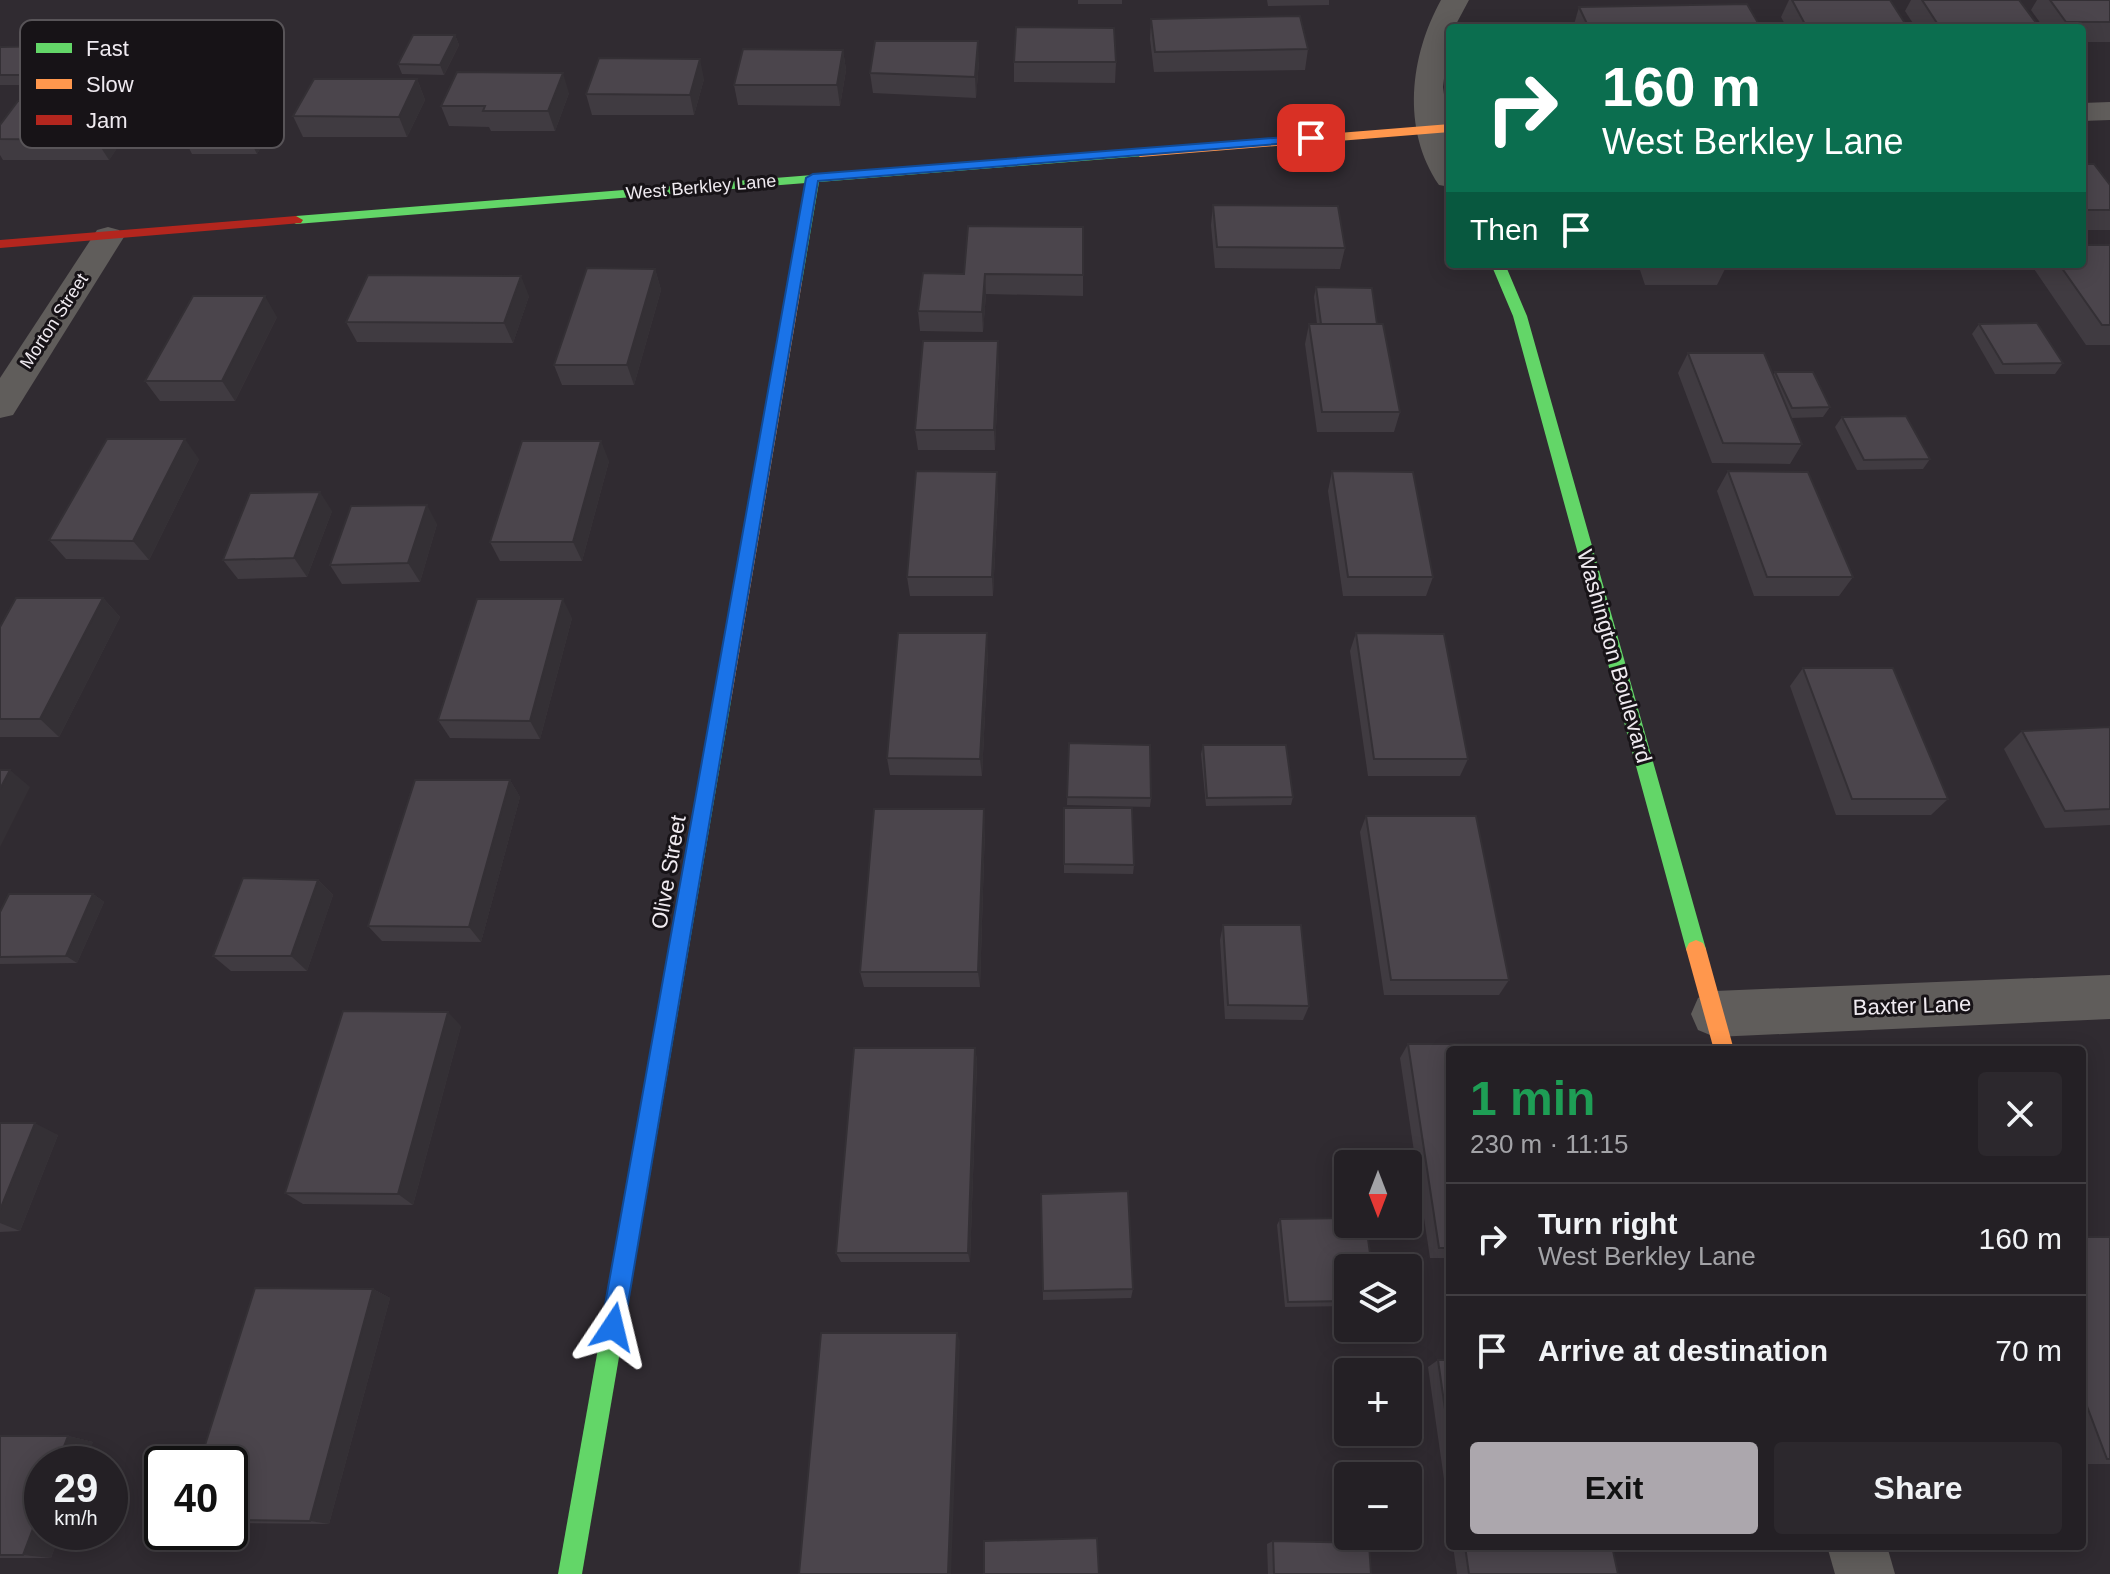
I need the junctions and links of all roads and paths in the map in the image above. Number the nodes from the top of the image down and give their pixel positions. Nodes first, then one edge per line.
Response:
1 (1455, 0) edge
2 (2110, 111) edge
3 (2086, 112) edge
4 (1442, 128) edge
5 (1446, 153) edge
6 (813, 178) junction
7 (108, 237) junction
8 (0, 244) edge
9 (1500, 268) edge
10 (0, 406) edge
11 (2110, 997) edge
12 (1720, 1032) edge
13 (1858, 1550) edge
14 (570, 1574) edge
15 (1865, 1574) edge

1 - 4 street
2 - 3 street
4 - 5 street
4 - 6 street, West Berkley Lane
6 - 7 street, West Berkley Lane
6 - 14 street, Olive Street
7 - 8 street, West Berkley Lane
7 - 10 street, Morton Street
9 - 12 street, Washington Boulevard
11 - 12 street, Baxter Lane
13 - 15 street

